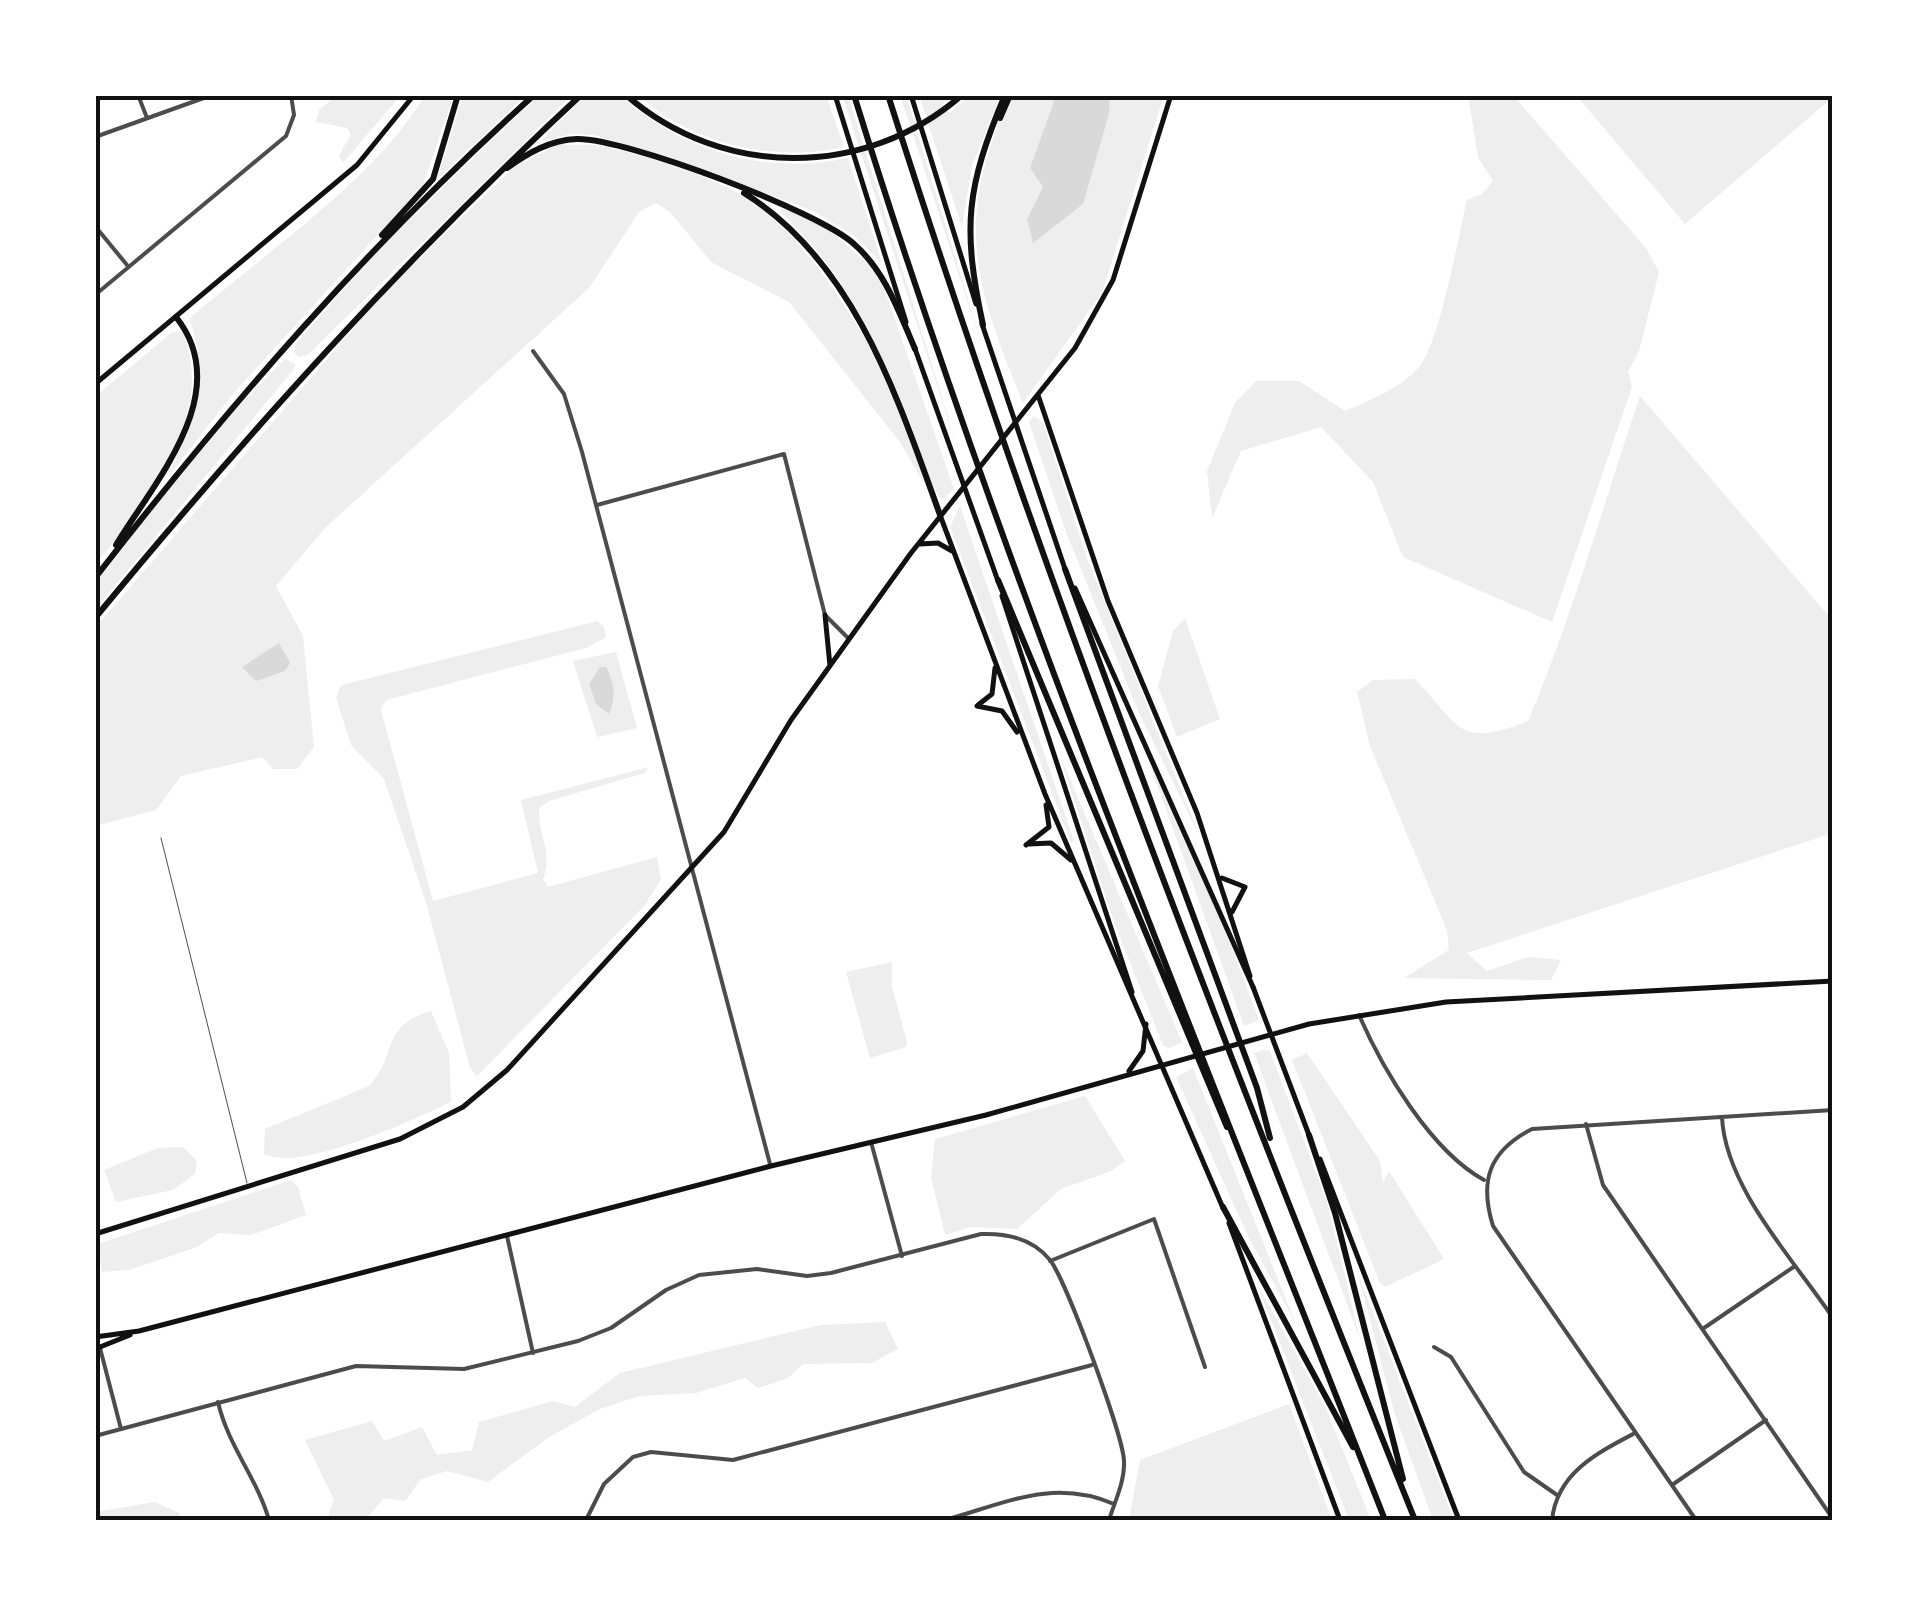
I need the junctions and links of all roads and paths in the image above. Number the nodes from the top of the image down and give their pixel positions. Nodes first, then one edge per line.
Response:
1 (138, 95) edge
2 (212, 95) edge
3 (291, 95) edge
4 (414, 95) edge
5 (458, 95) edge
6 (534, 95) edge
7 (580, 95) edge
8 (626, 95) edge
9 (836, 95) edge
10 (854, 95) edge
11 (888, 95) edge
12 (911, 95) edge
13 (962, 95) edge
14 (1007, 95) edge
15 (1171, 95) edge
16 (147, 118) junction
17 (95, 137) edge
18 (489, 180) junction
19 (726, 182) junction
20 (95, 226) edge
21 (364, 260) junction
22 (128, 266) junction
23 (95, 295) edge
24 (176, 317) junction
25 (983, 325) junction
26 (915, 349) junction
27 (533, 352) dead end
28 (95, 384) edge
29 (1038, 395) junction
30 (598, 505) junction
31 (940, 515) junction
32 (917, 544) junction
33 (952, 551) junction
34 (1065, 569) junction
35 (97, 575) edge
36 (998, 580) junction
37 (825, 615) junction
38 (95, 618) edge
39 (850, 639) junction
40 (830, 666) junction
41 (995, 666) junction
42 (1026, 747) junction
43 (1044, 794) junction
44 (161, 838) dead end
45 (1074, 864) junction
46 (694, 867) junction
47 (1218, 876) junction
48 (1232, 915) junction
49 (1833, 981) edge
50 (1253, 987) junction
51 (1132, 992) junction
52 (1359, 1015) junction
53 (1184, 1022) junction
54 (1146, 1024) junction
55 (1270, 1033) junction
56 (1162, 1063) junction
57 (1127, 1073) junction
58 (1833, 1110) edge
59 (1722, 1117) junction
60 (1586, 1124) junction
61 (1309, 1135) junction
62 (871, 1142) junction
63 (1276, 1164) junction
64 (771, 1166) junction
65 (1484, 1180) junction
66 (248, 1186) junction
67 (1223, 1207) junction
68 (95, 1234) edge
69 (507, 1236) junction
70 (902, 1256) junction
71 (1050, 1260) junction
72 (1796, 1264) junction
73 (1833, 1318) edge
74 (1704, 1328) junction
75 (132, 1333) junction
76 (95, 1337) edge
77 (1434, 1347) dead end
78 (97, 1349) edge
79 (533, 1352) junction
80 (1092, 1365) junction
81 (1205, 1366) dead end
82 (218, 1402) junction
83 (1766, 1420) junction
84 (121, 1429) junction
85 (1636, 1432) junction
86 (95, 1436) edge
87 (1360, 1456) junction
88 (1672, 1485) junction
89 (1557, 1495) junction
90 (1407, 1500) junction
91 (1114, 1504) junction
92 (1833, 1519) edge
93 (270, 1520) edge
94 (586, 1520) edge
95 (945, 1520) edge
96 (1109, 1520) edge
97 (1340, 1520) edge
98 (1385, 1520) edge
99 (1415, 1520) edge
100 (1460, 1520) edge
101 (1552, 1520) edge
102 (1696, 1520) edge

1 - 16 street
2 - 16 street
3 - 22 street
4 - 24 main road
5 - 21 highway
6 - 21 highway
7 - 18 highway
8 - 13 highway
9 - 26 main road
10 - 53 highway
11 - 63 highway
12 - 25 main road
14 - 25 highway
15 - 29 main road
16 - 17 street
18 - 19 highway
18 - 38 highway
19 - 26 highway
19 - 31 highway
20 - 22 street
21 - 35 highway
22 - 23 street
24 - 28 main road
24 - 35 highway
25 - 34 main road
26 - 36 main road
27 - 30 street
29 - 31 main road
29 - 47 main road
30 - 37 street
30 - 46 street
31 - 32 main road
31 - 33 main road
32 - 33 main road
32 - 39 main road
33 - 41 main road
34 - 50 main road
34 - 63 highway
36 - 51 main road
36 - 53 highway
37 - 39 street
37 - 40 main road
39 - 40 main road
40 - 46 main road
41 - 42 main road
41 - 42 main road
42 - 43 main road
43 - 45 main road
43 - 45 main road
44 - 66 lane
45 - 51 main road
46 - 64 street
46 - 66 main road
47 - 48 main road
47 - 48 main road
48 - 50 main road
49 - 52 main road
50 - 55 main road
51 - 54 main road
52 - 55 main road
52 - 65 street
53 - 87 highway
54 - 56 main road
54 - 57 main road
55 - 56 main road
55 - 61 main road
56 - 57 main road
56 - 67 main road
57 - 62 main road
58 - 59 street
59 - 60 street
59 - 72 street
60 - 65 street
60 - 74 street
61 - 90 highway
61 - 100 main road
62 - 64 main road
62 - 70 street
63 - 90 highway
64 - 69 main road
65 - 85 street
66 - 68 main road
67 - 87 highway
67 - 97 main road
69 - 75 main road
69 - 79 street
70 - 71 street
70 - 79 street
71 - 80 street
71 - 81 street
72 - 73 street
72 - 74 street
74 - 83 street
75 - 76 main road
75 - 78 main road
77 - 89 street
78 - 84 street
79 - 82 street
80 - 91 street
80 - 94 street
82 - 84 street
82 - 93 street
83 - 88 street
83 - 92 street
84 - 86 street
85 - 88 street
85 - 89 street
87 - 98 highway
88 - 102 street
89 - 101 street
90 - 99 highway
91 - 95 street
91 - 96 street

